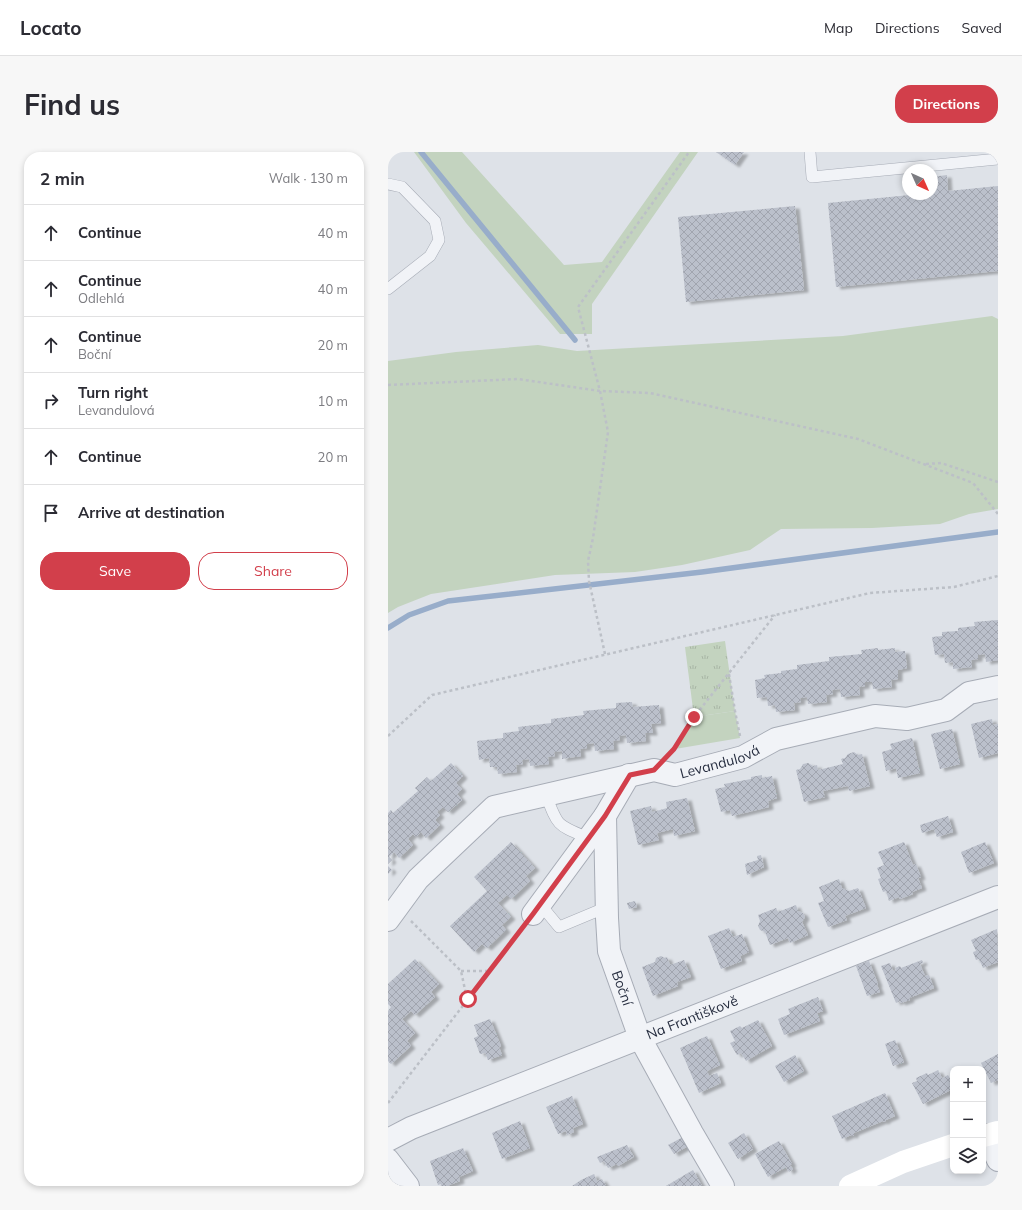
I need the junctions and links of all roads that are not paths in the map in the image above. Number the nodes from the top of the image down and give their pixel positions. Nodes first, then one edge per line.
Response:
1 (810, 152) edge
2 (998, 159) edge
3 (388, 184) edge
4 (388, 289) edge
5 (998, 687) edge
6 (630, 775) junction
7 (546, 795) junction
8 (605, 816) junction
9 (589, 838) junction
10 (998, 897) edge
11 (607, 907) junction
12 (537, 909) joint
13 (393, 914) edge
14 (640, 1038) junction
15 (989, 1135) edge
16 (388, 1140) edge
17 (950, 1146) edge
18 (388, 1160) edge
19 (998, 1160) edge
20 (408, 1186) edge
21 (723, 1186) edge
22 (850, 1186) edge

1 - 2 lane
3 - 4 lane
5 - 6 street, Levandulová
6 - 7 street, Levandulová
6 - 8 street
7 - 9 lane
7 - 13 street, Levandulová
8 - 9 street
8 - 11 street, Boční
9 - 12 street
10 - 14 street, Na Františkově
11 - 12 lane
11 - 14 street, Boční
14 - 16 street, Na Františkově
14 - 21 street, Boční
15 - 19 street
17 - 22 street
18 - 20 street

